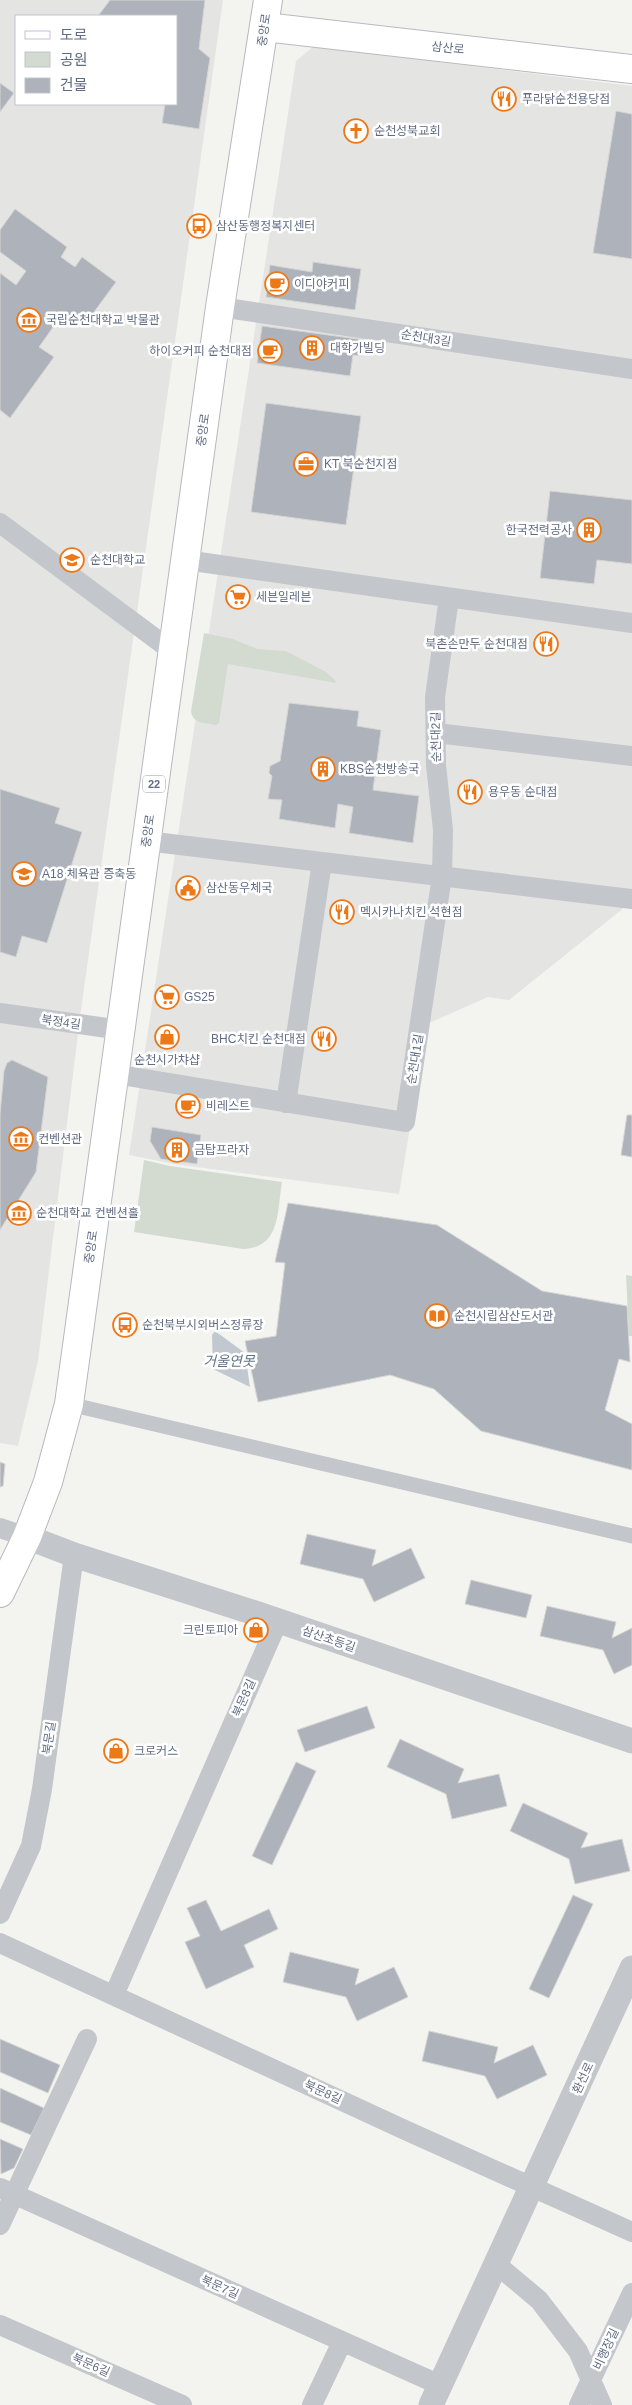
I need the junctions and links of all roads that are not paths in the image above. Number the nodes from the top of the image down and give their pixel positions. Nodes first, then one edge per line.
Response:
1 (268, 0) edge
2 (265, 27) junction
3 (632, 69) edge
4 (220, 307) junction
5 (632, 368) edge
6 (0, 523) edge
7 (185, 560) junction
8 (449, 598) junction
9 (632, 623) edge
10 (172, 651) junction
11 (436, 733) junction
12 (632, 756) edge
13 (146, 840) junction
14 (322, 862) junction
15 (442, 876) junction
16 (632, 899) edge
17 (0, 1013) edge
18 (122, 1030) junction
19 (114, 1074) junction
20 (286, 1103) junction
21 (69, 1404) junction
22 (0, 1528) edge
23 (632, 1536) edge
24 (27, 1537) junction
25 (74, 1555) junction
26 (0, 1593) edge
27 (278, 1621) junction
28 (632, 1741) edge
29 (0, 1914) edge
30 (0, 1943) edge
31 (632, 1968) edge
32 (114, 1995) junction
33 (87, 2039) dead end
34 (532, 2187) junction
35 (7, 2191) edge
36 (0, 2226) edge
37 (632, 2232) edge
38 (496, 2264) junction
39 (632, 2293) edge
40 (0, 2325) edge
41 (342, 2342) junction
42 (592, 2378) junction
43 (436, 2395) edge
44 (182, 2405) edge
45 (312, 2405) edge
46 (579, 2405) edge
47 (602, 2405) edge

1 - 2 main road, 중앙로 / 22
2 - 3 main road, 삼산로
2 - 4 main road, 중앙로 / 22
4 - 5 street, 순천대3길
4 - 7 main road, 중앙로 / 22
6 - 10 street
7 - 8 street
7 - 10 main road, 중앙로 / 22
8 - 9 street
8 - 11 street, 순천대2길
10 - 13 main road, 중앙로 / 22
11 - 12 street
11 - 15 street, 순천대2길
13 - 14 street
13 - 18 main road, 중앙로 / 22
14 - 15 street
14 - 20 street
15 - 16 street
15 - 20 street, 순천대1길
17 - 18 street, 북정4길
18 - 19 main road, 중앙로 / 22
19 - 20 street, 순천대1길
19 - 21 main road, 중앙로 / 22
21 - 23 street
21 - 24 main road, 중앙로 / 22
22 - 24 street
24 - 25 street, 삼산초등길
24 - 26 main road, 중앙로 / 22
25 - 27 street, 삼산초등길
25 - 29 street, 북문길
27 - 28 street, 삼산초등길
27 - 32 street, 북문8길
30 - 32 street, 북문8길
31 - 34 street, 환선로
32 - 34 street, 북문8길
33 - 35 street
34 - 37 street
34 - 38 street, 환선로
35 - 36 street
35 - 41 street, 북문7길
38 - 42 street
38 - 43 street, 환선로
39 - 42 street, 비행장길
40 - 44 street, 북문6길
41 - 43 street, 북문7길
41 - 45 street
42 - 46 street, 비행장길
42 - 47 street

